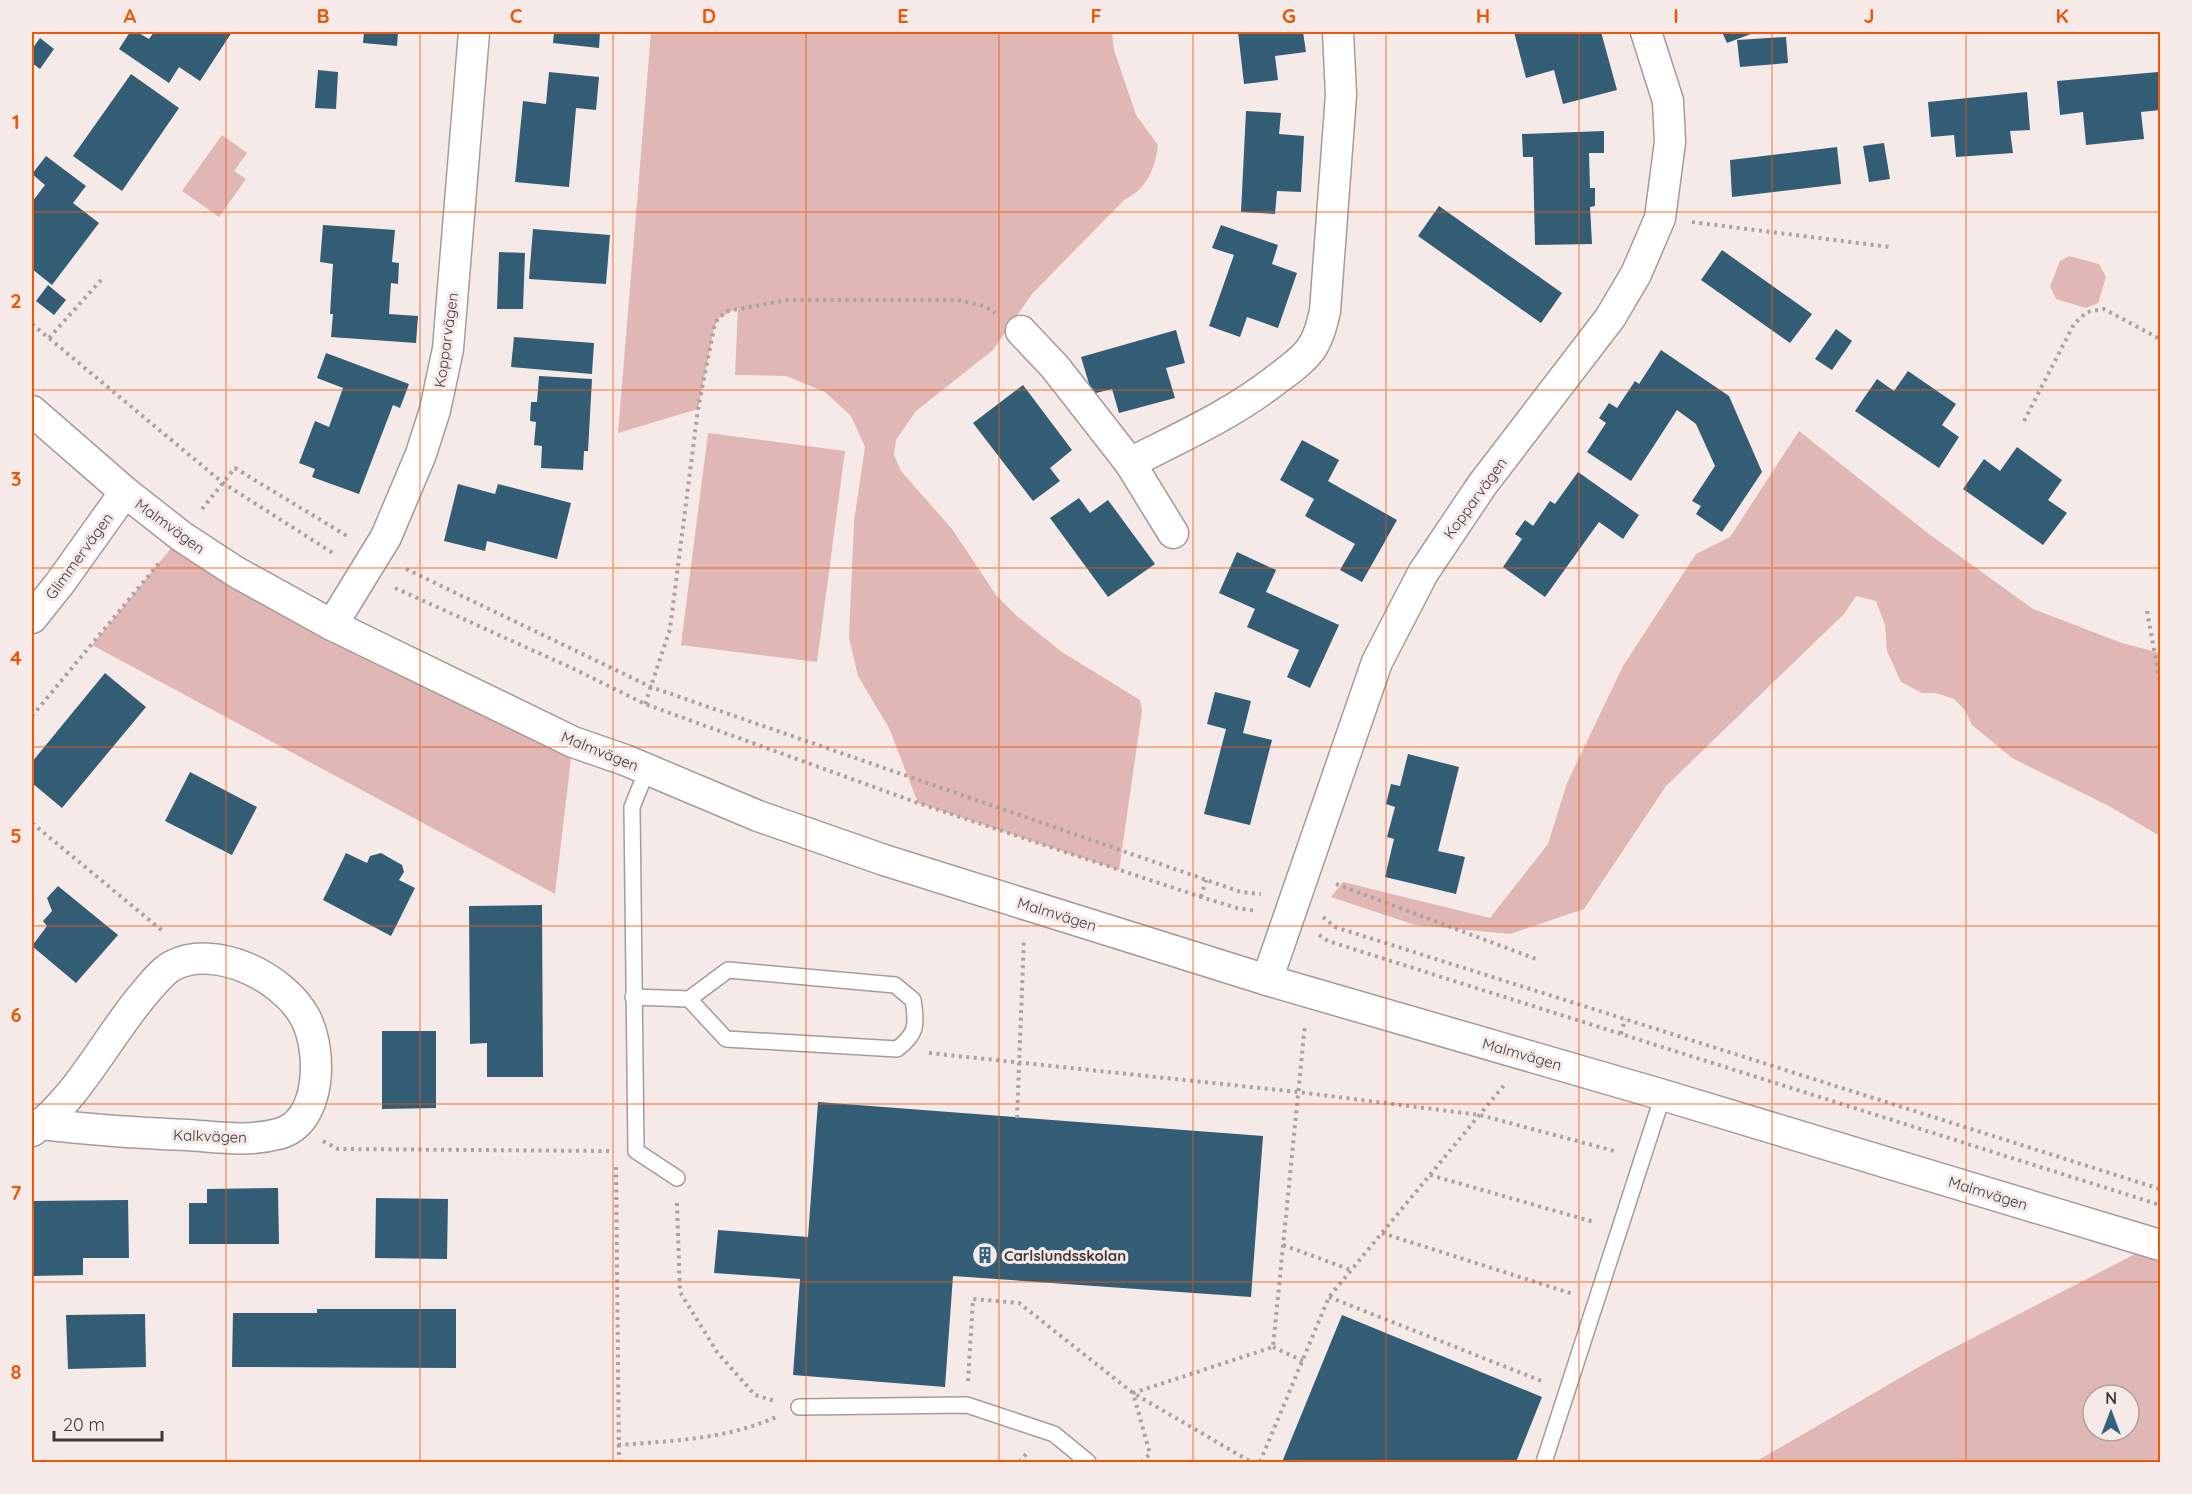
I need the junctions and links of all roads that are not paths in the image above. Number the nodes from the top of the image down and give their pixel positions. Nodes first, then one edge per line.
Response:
1 (474, 32) edge
2 (1338, 32) edge
3 (1646, 32) edge
4 (1021, 331) road end
5 (32, 411) edge
6 (1130, 463) junction
7 (125, 492) junction
8 (1173, 533) dead end
9 (32, 618) edge
10 (332, 625) junction
11 (647, 770) junction
12 (1268, 980) junction
13 (633, 998) junction
14 (689, 999) junction
15 (1663, 1095) junction
16 (37, 1128) edge
17 (677, 1178) road end
18 (2160, 1245) edge
19 (799, 1407) road end
20 (1088, 1462) edge
21 (1544, 1462) edge

1 - 10 street, Kopparvägen
2 - 6 street
3 - 12 street, Kopparvägen
4 - 6 street
5 - 7 street, Malmvägen
6 - 8 street
7 - 9 street, Glimmervägen
7 - 10 street, Malmvägen
10 - 11 street, Malmvägen
11 - 12 street, Malmvägen
11 - 13 lane
12 - 15 street, Malmvägen
13 - 14 lane
13 - 17 lane
14 - 14 lane
15 - 18 street, Malmvägen
15 - 21 lane
16 - 16 street, Kalkvägen
19 - 20 lane

